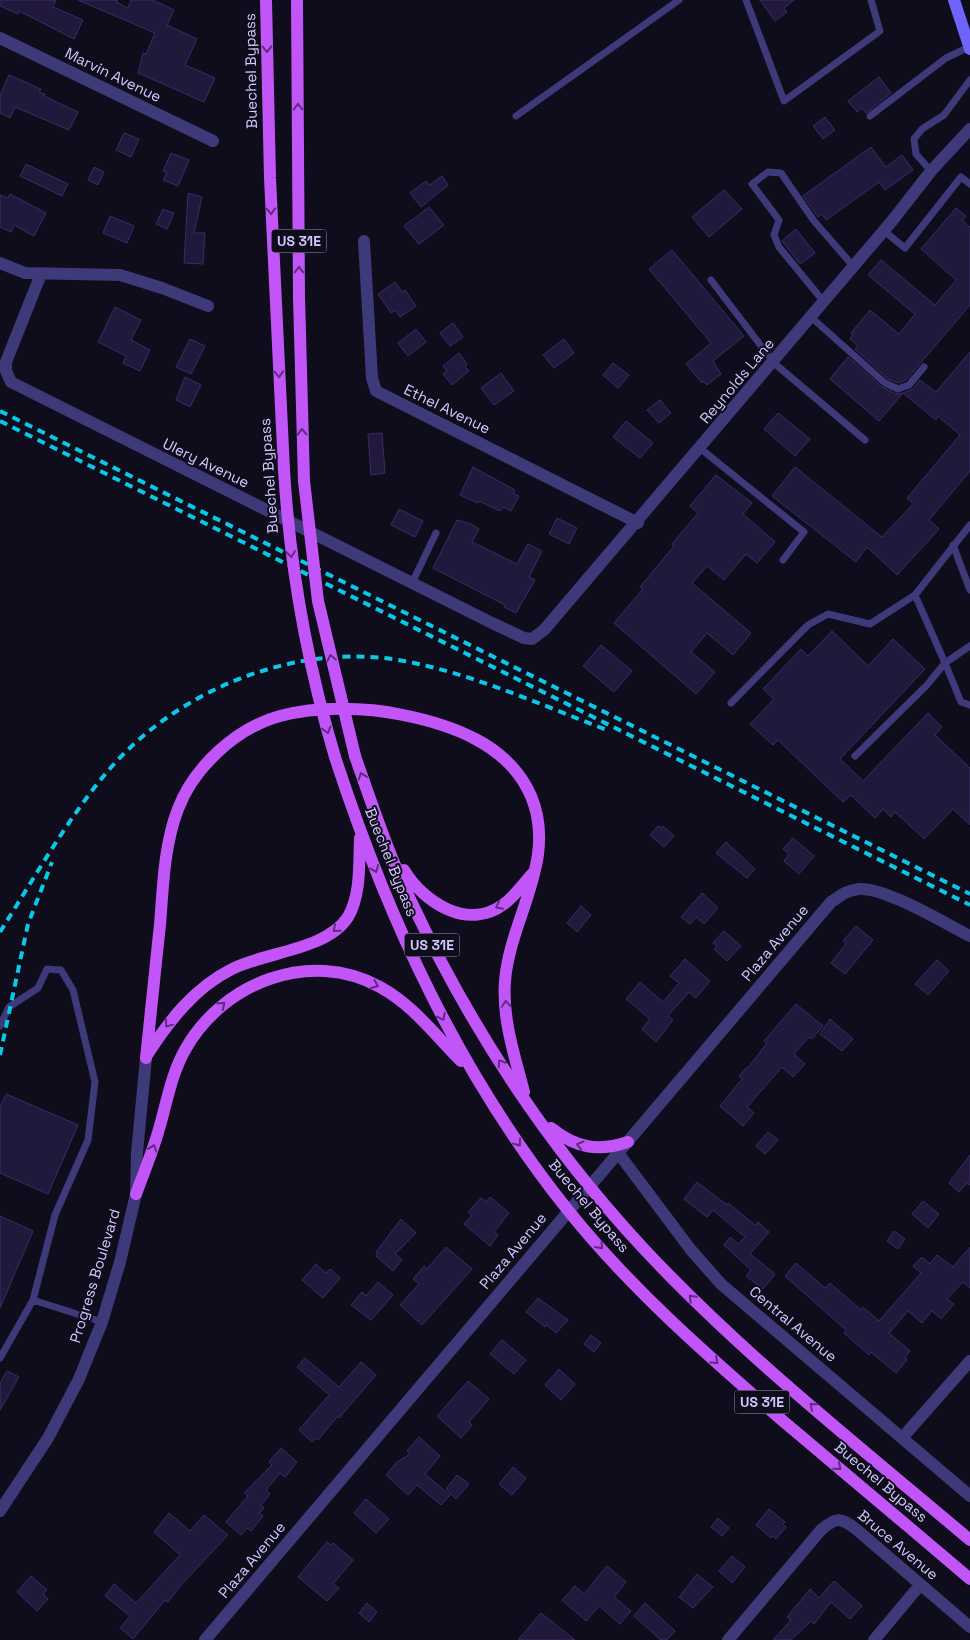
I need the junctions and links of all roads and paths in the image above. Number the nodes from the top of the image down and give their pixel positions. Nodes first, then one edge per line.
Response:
1 (266, 0) edge
2 (297, 0) edge
3 (679, 0) edge
4 (746, 0) edge
5 (871, 0) edge
6 (954, 0) edge
7 (0, 38) edge
8 (969, 41) edge
9 (970, 80) edge
10 (516, 116) dead end
11 (870, 116) dead end
12 (970, 129) edge
13 (213, 141) dead end
14 (931, 171) junction
15 (970, 184) edge
16 (884, 232) junction
17 (364, 241) dead end
18 (0, 263) edge
19 (854, 267) junction
20 (41, 274) junction
21 (712, 280) dead end
22 (824, 303) junction
23 (208, 306) dead end
24 (812, 318) junction
25 (774, 363) junction
26 (924, 368) dead end
27 (865, 440) dead end
28 (700, 449) junction
29 (638, 523) junction
30 (970, 525) edge
31 (436, 533) dead end
32 (953, 545) junction
33 (783, 560) dead end
34 (412, 583) junction
35 (970, 590) edge
36 (915, 595) junction
37 (519, 635) joint
38 (970, 646) edge
39 (945, 663) junction
40 (731, 703) dead end
41 (970, 705) edge
42 (855, 756) dead end
43 (361, 834) junction
44 (387, 842) junction
45 (533, 873) junction
46 (970, 936) edge
47 (0, 1026) edge
48 (146, 1058) junction
49 (474, 1074) junction
50 (527, 1103) junction
51 (538, 1118) junction
52 (628, 1142) junction
53 (619, 1154) junction
54 (590, 1185) junction
55 (136, 1194) junction
56 (568, 1210) junction
57 (32, 1300) junction
58 (102, 1322) junction
59 (0, 1358) edge
60 (970, 1361) edge
61 (902, 1438) junction
62 (970, 1496) edge
63 (0, 1511) edge
64 (970, 1540) edge
65 (970, 1579) edge
66 (920, 1585) junction
67 (970, 1627) edge
68 (205, 1640) edge
69 (728, 1640) edge
70 (874, 1640) edge

1 -> 43 main road, Buechel Bypass / US 31E, bridge
44 -> 2 main road, Buechel Bypass / US 31E, bridge
3 - 10 lane
4 - 5 lane
6 - 8 main road
7 - 13 street, Marvin Avenue
8 - 11 lane
9 - 14 lane
12 - 14 street, Reynolds Lane
14 - 16 street, Reynolds Lane
15 - 16 lane
16 - 19 street, Reynolds Lane
17 - 29 street, Ethel Avenue
18 - 20 street
19 - 22 street, Reynolds Lane
19 - 22 lane
20 - 23 street
20 - 34 street, Ulery Avenue
21 - 25 lane
22 - 24 street, Reynolds Lane
24 - 25 street, Reynolds Lane
24 - 26 lane
25 - 27 lane
25 - 28 street, Reynolds Lane
28 - 29 street, Reynolds Lane
28 - 33 lane
29 - 37 street, Reynolds Lane
30 - 32 lane
31 - 34 lane
32 - 35 lane
32 - 36 lane
34 - 37 street, Ulery Avenue
36 - 39 lane
36 - 40 lane
38 - 39 lane
39 - 41 lane
39 - 42 lane
43 -> 48 main road
43 -> 49 main road, Buechel Bypass / US 31E
45 -> 44 main road
50 -> 44 main road, Buechel Bypass / US 31E
45 - 48 main road
50 -> 45 main road
46 - 52 street, Plaza Avenue
47 - 57 lane
48 - 55 street, Progress Boulevard
55 -> 49 main road
49 -> 56 main road, Buechel Bypass / US 31E
50 - 51 main road, Buechel Bypass / US 31E
52 -> 51 main road
51 - 54 main road, Buechel Bypass / US 31E
52 - 53 street, Plaza Avenue
53 - 54 street, Plaza Avenue
53 - 61 street, Central Avenue
54 - 56 street, Plaza Avenue
64 -> 54 main road, Buechel Bypass / US 31E
55 - 58 street, Progress Boulevard
56 -> 65 main road, Buechel Bypass / US 31E
56 - 68 street, Plaza Avenue
57 - 58 lane
57 - 59 lane
58 - 63 street, Progress Boulevard
60 - 61 street
61 - 62 street, Central Avenue
66 - 67 street, Bruce Avenue
66 - 69 street, Bruce Avenue
66 - 70 street

